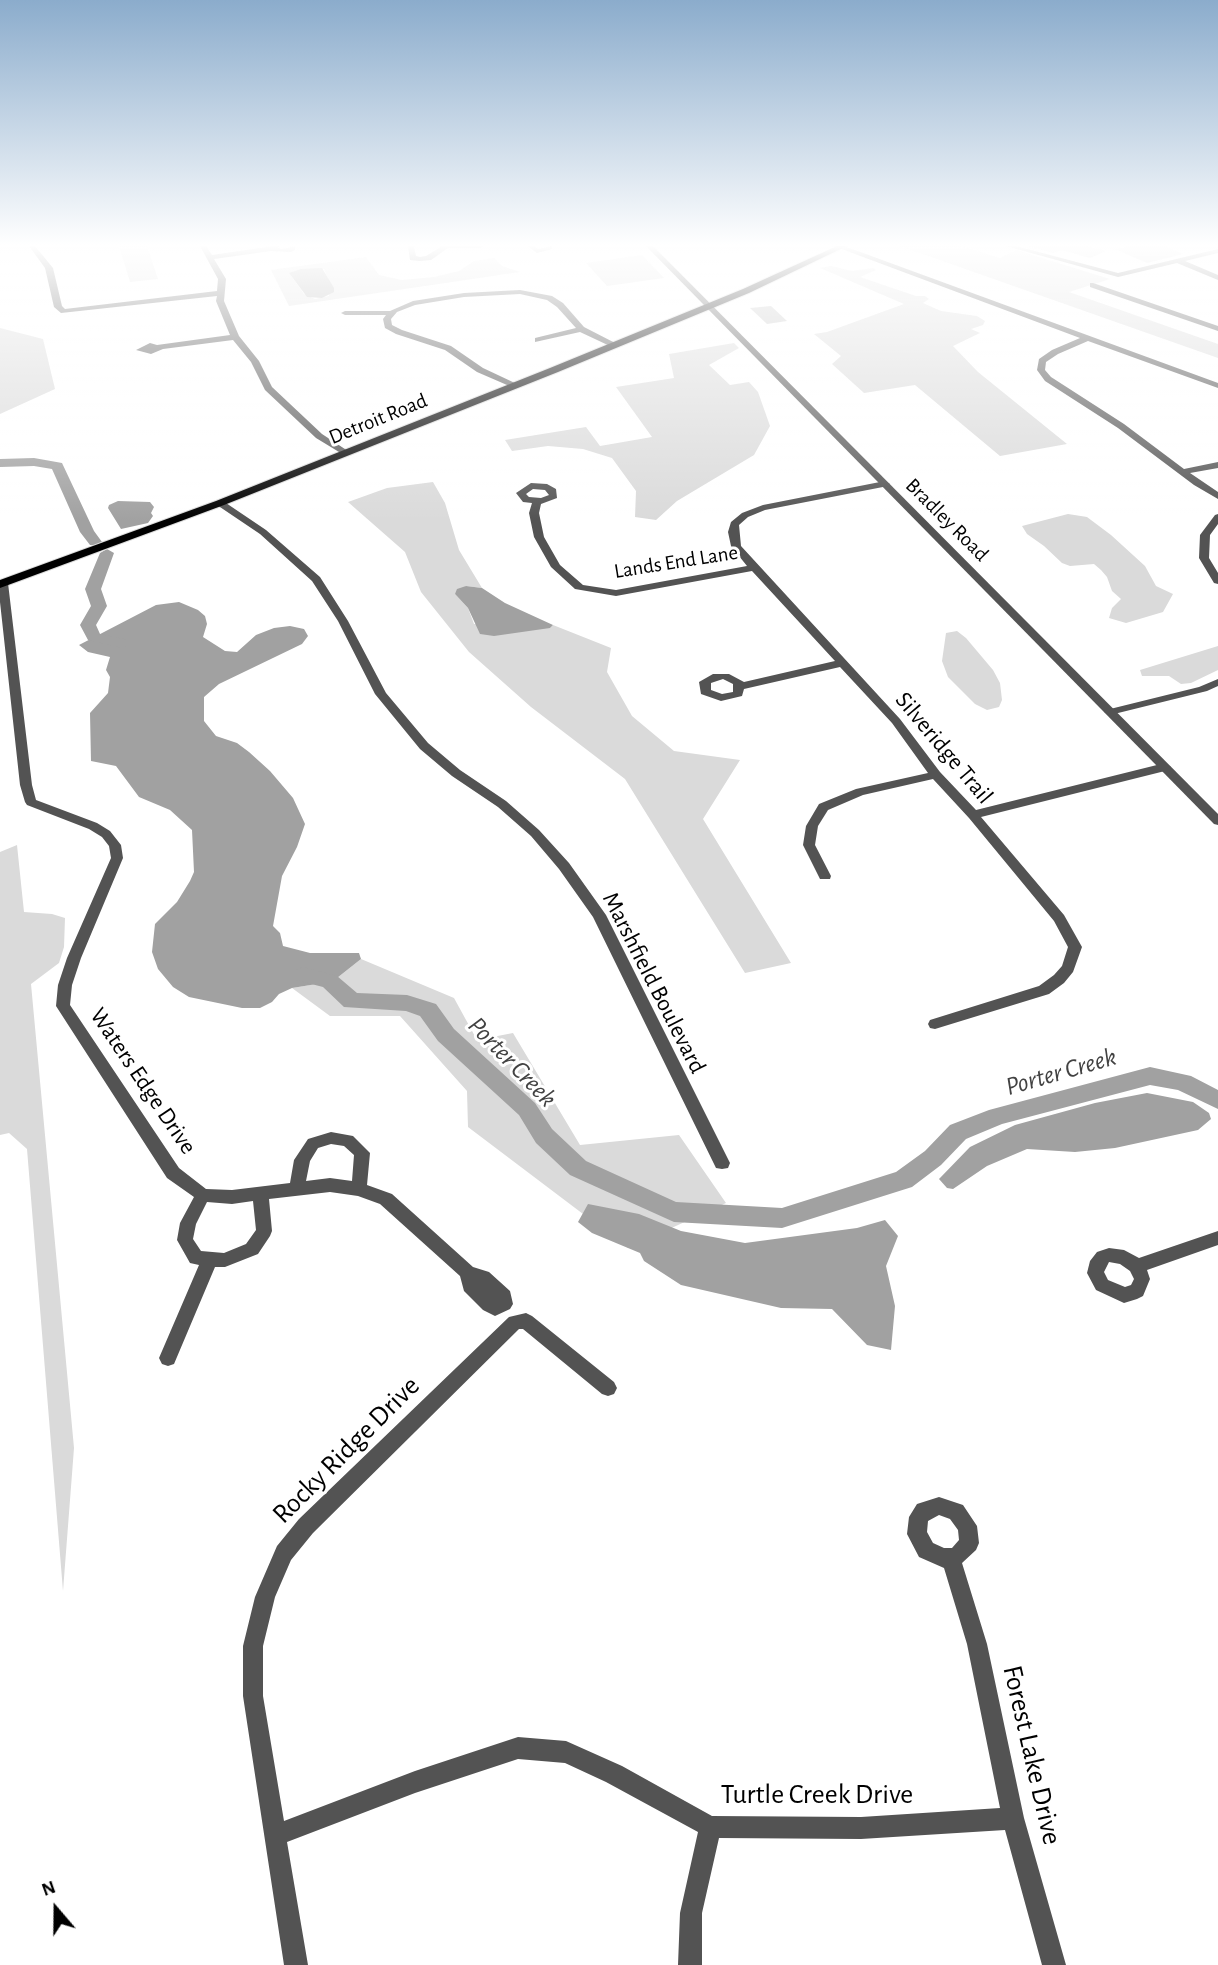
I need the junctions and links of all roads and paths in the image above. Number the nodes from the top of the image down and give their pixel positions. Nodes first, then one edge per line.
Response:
1 (234, 337) edge
2 (229, 338) edge
3 (420, 338) edge
4 (547, 338) edge
5 (599, 338) edge
6 (633, 338) edge
7 (740, 338) edge
8 (1087, 338) joint
9 (538, 340) dead end
10 (615, 345) junction
11 (159, 348) dead end
12 (514, 386) junction
13 (1218, 386) edge
14 (347, 453) junction
15 (1218, 465) edge
16 (1182, 472) junction
17 (885, 484) junction
18 (893, 492) junction
19 (1218, 496) edge
20 (822, 498) junction
21 (537, 502) dead end
22 (220, 503) junction
23 (1218, 517) edge
24 (754, 568) junction
25 (1218, 581) edge
26 (1, 584) edge
27 (842, 663) junction
28 (1218, 682) edge
29 (741, 687) dead end
30 (1110, 712) junction
31 (1165, 767) junction
32 (936, 775) junction
33 (973, 815) junction
34 (1218, 821) edge
35 (825, 876) dead end
36 (935, 1024) dead end
37 (722, 1163) dead end
38 (297, 1187) junction
39 (359, 1189) junction
40 (260, 1194) junction
41 (203, 1195) junction
42 (1218, 1238) edge
43 (210, 1259) junction
44 (1137, 1266) dead end
45 (468, 1273) dead end
46 (168, 1358) dead end
47 (608, 1388) dead end
48 (951, 1558) dead end
49 (1013, 1818) junction
50 (710, 1827) junction
51 (276, 1835) junction
52 (296, 1965) edge
53 (690, 1965) edge
54 (1054, 1965) edge

1 - 14 street
2 - 11 street
3 - 12 street
4 - 9 street
5 - 10 street
6 - 10 main road, Detroit Road
7 - 17 street, Bradley Road
8 - 13 street
8 - 16 street
10 - 12 main road, Detroit Road
12 - 14 main road, Detroit Road
14 - 22 main road, Detroit Road
15 - 16 street
16 - 19 street
17 - 18 street, Bradley Road
17 - 20 street, Silveridge Trail
18 - 20 street, Silveridge Trail
18 - 30 street, Bradley Road
20 - 24 street, Silveridge Trail
21 - 24 street, Lands End Lane
22 - 26 main road, Detroit Road
22 - 37 street, Marshfield Boulevard
23 - 25 street
24 - 27 street, Silveridge Trail
26 - 41 street, Waters Edge Drive
27 - 29 street
27 - 32 street, Silveridge Trail
28 - 30 street
30 - 31 street, Bradley Road
31 - 33 street
31 - 34 street, Bradley Road
32 - 33 street, Silveridge Trail
32 - 35 street
33 - 36 street, Silveridge Trail
38 - 39 street
38 - 39 street
38 - 40 street
39 - 45 street
40 - 41 street
40 - 43 street
41 - 43 street
42 - 44 street
43 - 46 street
47 - 51 street, Rocky Ridge Drive
48 - 49 street, Forest Lake Drive
49 - 50 street, Turtle Creek Drive
49 - 54 street, Forest Lake Drive
50 - 51 street, Turtle Creek Drive
50 - 53 street
51 - 52 street, Rocky Ridge Drive

